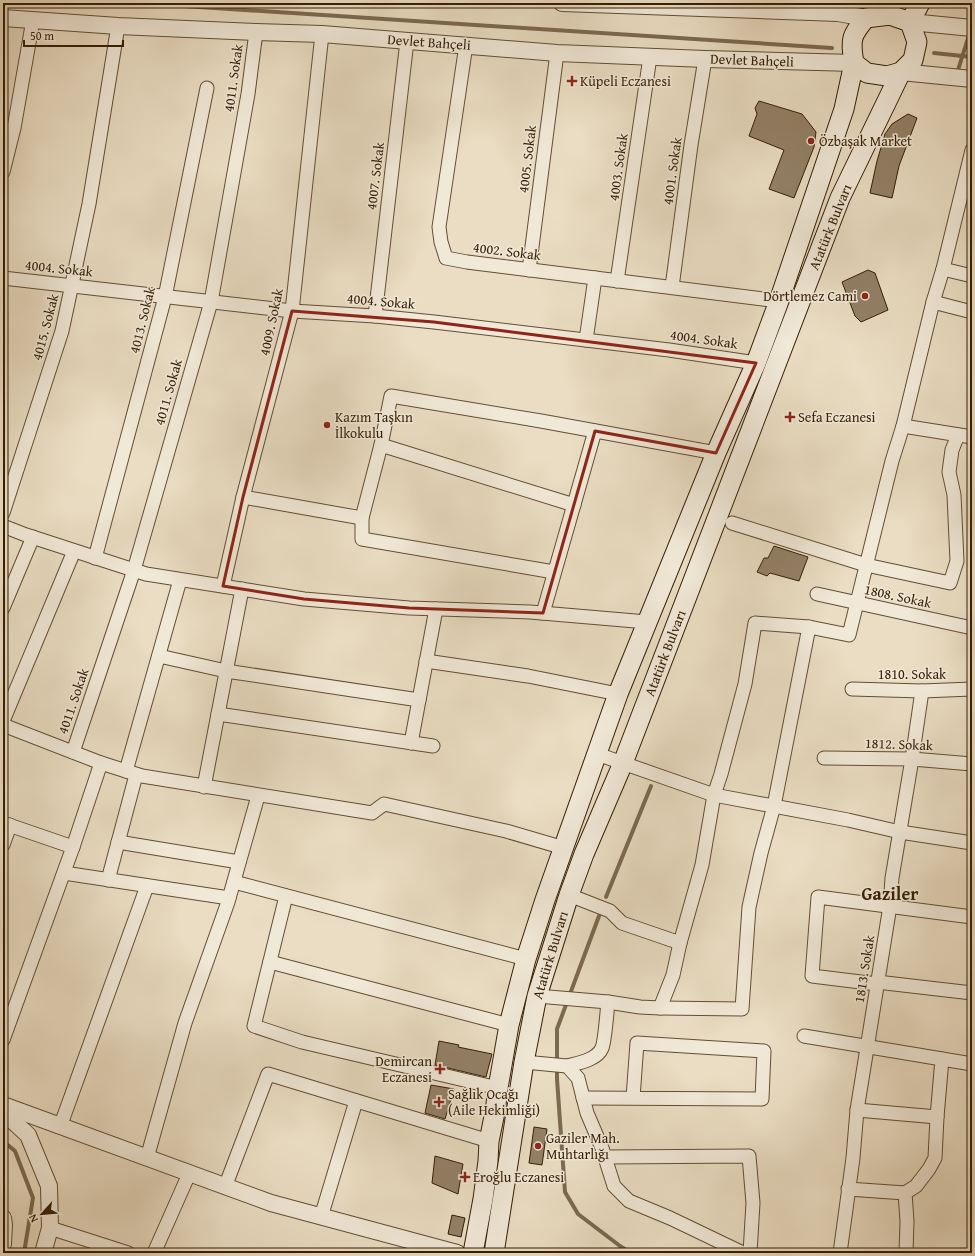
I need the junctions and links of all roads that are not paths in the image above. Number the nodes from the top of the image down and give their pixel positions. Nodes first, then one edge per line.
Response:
1 (562, 3) edge
2 (580, 3) edge
3 (920, 3) edge
4 (673, 5) edge
5 (892, 9) edge
6 (3, 18) edge
7 (866, 18) junction
8 (33, 20) junction
9 (910, 22) junction
10 (118, 26) junction
11 (967, 28) edge
12 (256, 32) junction
13 (322, 34) junction
14 (407, 41) junction
15 (466, 45) junction
16 (557, 53) junction
17 (650, 57) junction
18 (705, 59) junction
19 (854, 63) junction
20 (901, 72) junction
21 (972, 79) edge
22 (208, 88) dead end
23 (9, 128) edge
24 (972, 150) edge
25 (3, 172) edge
26 (966, 205) edge
27 (943, 269) junction
28 (529, 270) junction
29 (972, 276) edge
30 (3, 278) edge
31 (595, 278) junction
32 (617, 281) junction
33 (72, 286) junction
34 (672, 287) junction
35 (165, 297) junction
36 (779, 301) junction
37 (210, 302) junction
38 (933, 302) junction
39 (292, 310) junction
40 (972, 312) edge
41 (375, 316) junction
42 (586, 340) junction
43 (756, 363) junction
44 (903, 426) junction
45 (595, 431) junction
46 (958, 435) junction
47 (972, 437) edge
48 (381, 445) junction
49 (716, 453) junction
50 (243, 497) junction
51 (574, 505) junction
52 (3, 513) edge
53 (362, 518) junction
54 (732, 523) dead end
55 (3, 526) edge
56 (34, 538) junction
57 (74, 551) junction
58 (95, 558) junction
59 (866, 565) junction
60 (134, 570) junction
61 (554, 572) junction
62 (180, 580) junction
63 (223, 586) junction
64 (242, 589) junction
65 (817, 594) dead end
66 (856, 603) junction
67 (3, 608) edge
68 (436, 609) junction
69 (543, 613) junction
70 (648, 622) junction
71 (809, 627) junction
72 (972, 628) edge
73 (159, 656) junction
74 (426, 661) junction
75 (226, 671) junction
76 (852, 689) dead end
77 (972, 689) edge
78 (922, 691) junction
79 (618, 694) junction
80 (419, 700) junction
81 (218, 714) junction
82 (3, 721) edge
83 (3, 725) edge
84 (411, 743) junction
85 (433, 746) dead end
86 (73, 752) junction
87 (597, 754) junction
88 (824, 758) dead end
89 (912, 759) junction
90 (101, 763) junction
91 (623, 763) junction
92 (972, 764) edge
93 (131, 773) junction
94 (204, 787) junction
95 (714, 795) junction
96 (258, 796) junction
97 (774, 806) junction
98 (7, 824) edge
99 (900, 832) junction
100 (118, 842) junction
101 (972, 843) edge
102 (3, 845) edge
103 (73, 847) junction
104 (564, 848) junction
105 (239, 862) junction
106 (64, 873) junction
107 (108, 880) junction
108 (234, 882) junction
109 (147, 886) junction
110 (569, 895) junction
111 (286, 896) junction
112 (229, 898) junction
113 (890, 906) junction
114 (972, 917) edge
115 (680, 943) junction
116 (526, 959) junction
117 (270, 962) junction
118 (877, 983) junction
119 (972, 993) edge
120 (537, 996) junction
121 (608, 1002) junction
122 (660, 1008) junction
123 (509, 1025) junction
124 (804, 1036) dead end
125 (3, 1040) edge
126 (867, 1048) junction
127 (942, 1059) junction
128 (524, 1062) junction
129 (972, 1064) edge
130 (560, 1066) junction
131 (498, 1088) junction
132 (583, 1098) junction
133 (633, 1098) junction
134 (356, 1101) junction
135 (3, 1105) edge
136 (857, 1110) junction
137 (3, 1112) edge
138 (937, 1117) junction
139 (60, 1127) junction
140 (489, 1141) junction
141 (605, 1157) junction
142 (147, 1158) junction
143 (189, 1174) junction
144 (225, 1187) junction
145 (848, 1189) junction
146 (905, 1193) junction
147 (321, 1217) junction
148 (3, 1218) edge
149 (50, 1228) junction
150 (3, 1244) edge
151 (43, 1253) edge
152 (128, 1253) edge
153 (154, 1253) edge
154 (457, 1253) edge
155 (473, 1253) edge
156 (494, 1253) edge
157 (743, 1253) edge
158 (750, 1253) edge
159 (840, 1253) edge
160 (906, 1253) edge

1 - 2 street
2 - 4 street
3 - 9 main road
4 - 7 street
5 - 7 main road
5 - 9 main road
6 - 8 street, Devlet Bahçeli
7 - 19 main road
8 - 10 street, Devlet Bahçeli
8 - 23 street
9 - 11 street
9 - 20 main road
10 - 12 street, Devlet Bahçeli
10 - 33 street, 4015. Sokak
12 - 13 street, Devlet Bahçeli
12 - 37 street, 4011. Sokak
13 - 14 street, Devlet Bahçeli
13 - 39 street, 4009. Sokak
14 - 15 street, Devlet Bahçeli
14 - 41 street, 4007. Sokak
15 - 16 street, Devlet Bahçeli
15 - 28 street, 4002. Sokak
16 - 17 street, Devlet Bahçeli
16 - 28 street, 4005. Sokak
17 - 18 street, Devlet Bahçeli
17 - 32 street, 4003. Sokak
18 - 19 street, Devlet Bahçeli
18 - 34 street, 4001. Sokak
19 - 20 main road
19 - 36 main road, Atatürk Bulvarı
20 - 21 street
20 - 91 main road, Atatürk Bulvarı
22 - 35 street, 4013. Sokak
23 - 25 street
24 - 26 street
26 - 27 street
27 - 29 street
27 - 38 street
28 - 31 street, 4002. Sokak
30 - 33 street, 4004. Sokak
31 - 32 street, 4002. Sokak
31 - 42 street
32 - 34 street, 4002. Sokak
33 - 35 street, 4004. Sokak
33 - 52 street, 4015. Sokak
34 - 36 street, 4002. Sokak
35 - 37 street, 4004. Sokak
35 - 58 street, 4013. Sokak
36 - 43 main road, Atatürk Bulvarı
37 - 39 street, 4004. Sokak
37 - 60 street, 4011. Sokak
38 - 40 street
38 - 44 street
39 - 41 street, 4004. Sokak
39 - 50 street, 4009. Sokak
41 - 42 street, 4004. Sokak
42 - 43 street, 4004. Sokak
43 - 49 main road, Atatürk Bulvarı
44 - 46 street
44 - 59 street
45 - 48 street
45 - 49 street
45 - 51 street
46 - 47 street
46 - 59 street
48 - 51 street
48 - 53 street
49 - 70 main road, Atatürk Bulvarı
50 - 53 street
50 - 63 street, 4009. Sokak
51 - 61 street
53 - 61 street
54 - 59 street
55 - 56 street
56 - 57 street
56 - 67 street
57 - 58 street
57 - 82 street
58 - 60 street
59 - 66 street
60 - 62 street
60 - 86 street, 4011. Sokak
61 - 69 street
62 - 63 street
62 - 73 street
63 - 64 street
64 - 68 street
64 - 75 street
65 - 66 street, 1808. Sokak
66 - 71 street
66 - 72 street, 1808. Sokak
68 - 69 street
68 - 74 street
69 - 70 street
70 - 79 main road, Atatürk Bulvarı
71 - 95 street
71 - 97 street
73 - 75 street
73 - 93 street
74 - 79 street
74 - 80 street
75 - 80 street
75 - 81 street
76 - 78 street, 1810. Sokak
77 - 78 street, 1810. Sokak
78 - 89 street, 1813. Sokak
79 - 87 main road, Atatürk Bulvarı
80 - 84 street
81 - 84 street
81 - 94 street
83 - 86 street
84 - 85 street
86 - 90 street
87 - 91 street
87 - 104 main road, Atatürk Bulvarı
88 - 89 street, 1812. Sokak
89 - 92 street, 1812. Sokak
89 - 99 street, 1813. Sokak
90 - 93 street
90 - 103 street
91 - 95 street
91 - 110 main road, Atatürk Bulvarı
93 - 94 street
93 - 100 street
94 - 96 street
95 - 97 street
95 - 115 street
96 - 104 street
96 - 105 street
97 - 99 street
97 - 122 street
98 - 102 street
98 - 103 street
99 - 101 street
99 - 113 street, 1813. Sokak
100 - 105 street
100 - 107 street
103 - 106 street
104 - 116 main road, Atatürk Bulvarı
105 - 108 street
106 - 107 street
106 - 125 street
107 - 109 street
108 - 111 street
108 - 112 street
109 - 112 street
109 - 139 street
110 - 115 street
110 - 120 main road, Atatürk Bulvarı
111 - 116 street
111 - 117 street
112 - 142 street
113 - 114 street
113 - 118 street, 1813. Sokak
113 - 118 street
115 - 122 street
116 - 123 main road, Atatürk Bulvarı
117 - 123 street
117 - 131 street
118 - 119 street
118 - 126 street, 1813. Sokak
120 - 121 street
120 - 128 main road, Atatürk Bulvarı
121 - 122 street
121 - 130 street
123 - 131 main road, Atatürk Bulvarı
124 - 126 street
126 - 127 street
126 - 136 street, 1813. Sokak
127 - 129 street
127 - 138 street
128 - 130 street
128 - 156 main road, Atatürk Bulvarı
130 - 132 street
131 - 140 main road, Atatürk Bulvarı
132 - 133 street
132 - 141 street
133 - 133 street
134 - 140 street
134 - 144 street
134 - 147 street
135 - 139 street
136 - 138 street
136 - 145 street, 1813. Sokak
137 - 149 street
138 - 146 street
139 - 142 street
140 - 155 main road, Atatürk Bulvarı
141 - 157 street
141 - 158 street
142 - 143 street
143 - 144 street
143 - 153 street
144 - 147 street
145 - 146 street
145 - 159 street, 1813. Sokak
146 - 160 street
147 - 154 street
148 - 150 street
149 - 151 street
149 - 152 street

